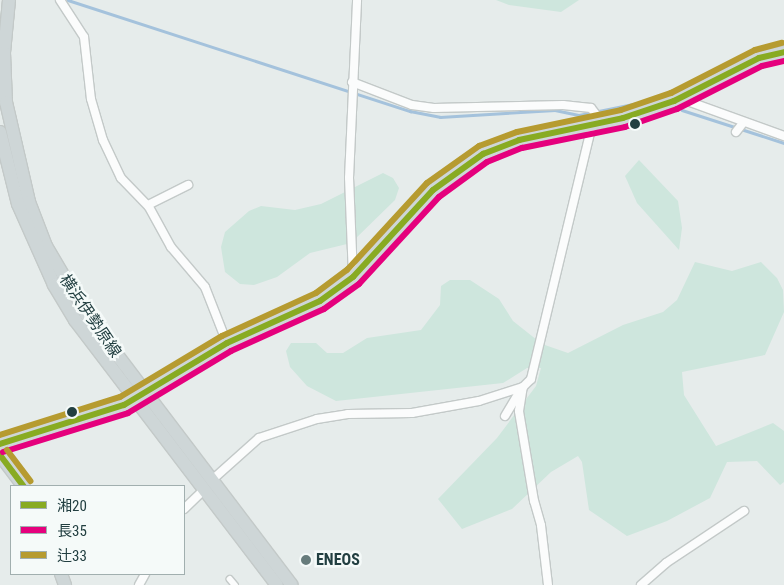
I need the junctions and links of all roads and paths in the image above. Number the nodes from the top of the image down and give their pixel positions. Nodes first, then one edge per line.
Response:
1 (9, 0) edge
2 (60, 0) edge
3 (357, 0) edge
4 (784, 52) edge
5 (352, 84) junction
6 (679, 98) junction
7 (597, 121) junction
8 (0, 132) edge
9 (784, 136) edge
10 (188, 185) dead end
11 (148, 205) junction
12 (353, 277) junction
13 (227, 342) junction
14 (523, 387) junction
15 (141, 397) junction
16 (506, 416) dead end
17 (0, 444) edge
18 (0, 455) edge
19 (22, 485) edge
20 (208, 485) junction
21 (185, 508) edge
22 (744, 511) dead end
23 (230, 580) dead end
24 (235, 585) edge
25 (277, 585) edge
26 (292, 585) edge
27 (548, 585) edge
28 (641, 585) edge

1 - 15 main road, 横浜伊勢原線
2 - 11 street
3 - 5 street
4 - 6 main road
5 - 7 street
5 - 12 street
6 - 7 main road
6 - 9 street
7 - 12 main road
7 - 14 street
8 - 15 main road, 横浜伊勢原線
10 - 11 street
11 - 13 street
12 - 13 main road
13 - 15 main road
14 - 16 street
14 - 20 street
14 - 27 street
15 - 17 main road
15 - 20 main road, 横浜伊勢原線
18 - 19 main road
20 - 21 street
20 - 25 main road, 横浜伊勢原線
20 - 26 main road, 横浜伊勢原線
22 - 28 street
23 - 24 street

